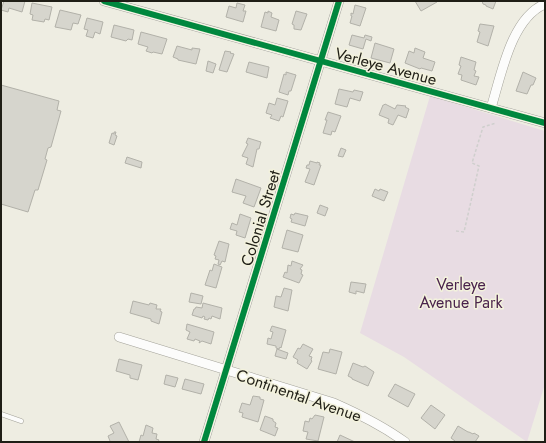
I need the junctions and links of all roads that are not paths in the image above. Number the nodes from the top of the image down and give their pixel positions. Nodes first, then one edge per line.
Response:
1 (104, 1) edge
2 (339, 1) edge
3 (545, 4) edge
4 (321, 61) junction
5 (491, 108) junction
6 (545, 123) edge
7 (119, 337) dead end
8 (227, 370) junction
9 (1, 414) edge
10 (21, 421) dead end
11 (204, 442) edge
12 (405, 442) edge

1 - 4 street, Verleye Avenue
2 - 4 street, Colonial Street
3 - 5 street
4 - 5 street, Verleye Avenue
4 - 8 street, Colonial Street
5 - 6 street, Verleye Avenue
7 - 8 street, Continental Avenue
8 - 11 street, Colonial Street
8 - 12 street, Continental Avenue
9 - 10 lane

